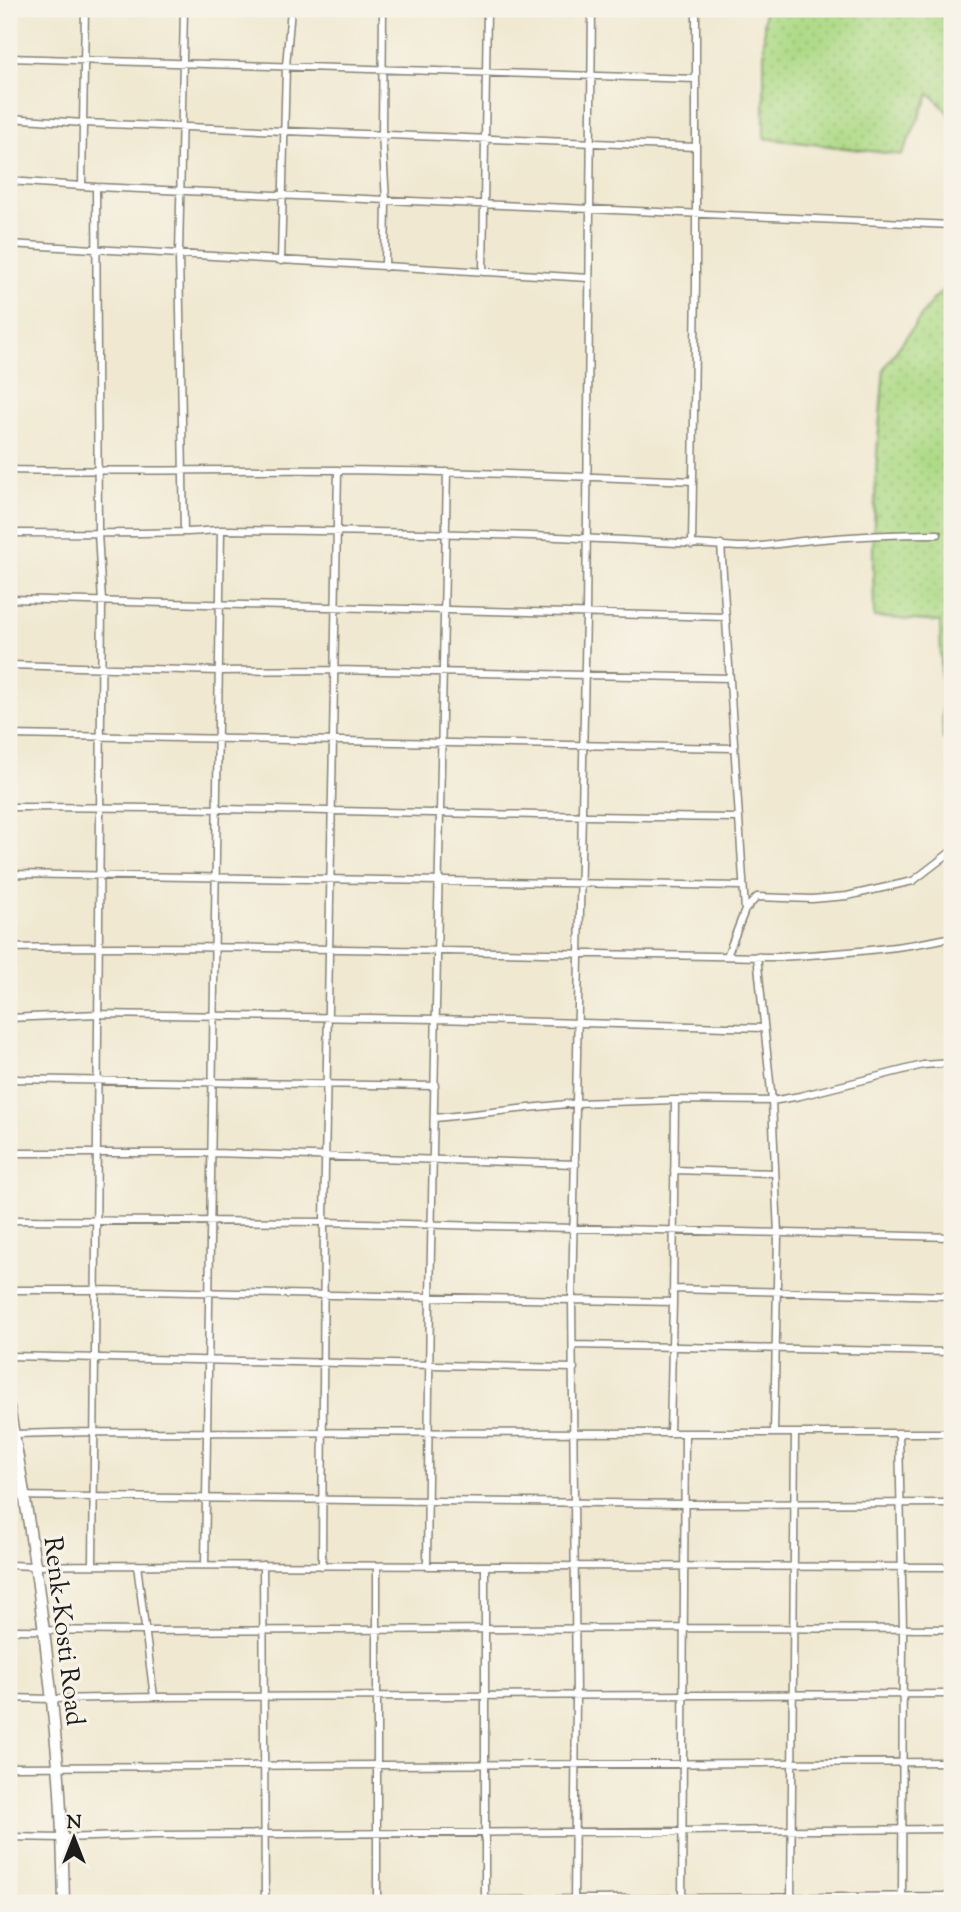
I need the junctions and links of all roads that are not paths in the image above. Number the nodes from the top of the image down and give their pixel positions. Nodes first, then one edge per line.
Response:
1 (85, 9) edge
2 (184, 9) edge
3 (291, 9) edge
4 (383, 9) edge
5 (487, 9) edge
6 (592, 9) edge
7 (696, 9) edge
8 (9, 58) edge
9 (84, 60) junction
10 (183, 63) junction
11 (286, 66) junction
12 (383, 69) junction
13 (486, 72) junction
14 (591, 76) junction
15 (696, 79) junction
16 (9, 118) edge
17 (83, 123) junction
18 (181, 125) junction
19 (285, 130) junction
20 (382, 134) junction
21 (485, 139) junction
22 (591, 144) junction
23 (696, 147) junction
24 (9, 181) edge
25 (82, 185) junction
26 (96, 187) junction
27 (180, 191) junction
28 (283, 196) junction
29 (386, 201) junction
30 (484, 205) junction
31 (591, 210) junction
32 (695, 215) junction
33 (952, 225) edge
34 (9, 244) edge
35 (95, 250) junction
36 (179, 255) junction
37 (281, 261) junction
38 (385, 267) junction
39 (483, 272) junction
40 (589, 278) junction
41 (183, 469) junction
42 (9, 470) edge
43 (338, 470) junction
44 (97, 471) junction
45 (447, 472) junction
46 (587, 476) junction
47 (693, 481) junction
48 (221, 530) junction
49 (184, 532) junction
50 (338, 532) junction
51 (445, 532) junction
52 (9, 533) edge
53 (98, 533) junction
54 (938, 534) dead end
55 (586, 538) junction
56 (721, 544) junction
57 (692, 545) junction
58 (9, 599) edge
59 (102, 602) junction
60 (220, 603) junction
61 (336, 607) junction
62 (443, 611) junction
63 (586, 615) junction
64 (726, 617) junction
65 (9, 665) edge
66 (101, 667) junction
67 (335, 670) junction
68 (219, 671) junction
69 (442, 672) junction
70 (585, 674) junction
71 (730, 678) junction
72 (9, 734) edge
73 (101, 736) junction
74 (218, 739) junction
75 (333, 741) junction
76 (441, 742) junction
77 (584, 746) junction
78 (734, 748) junction
79 (9, 807) edge
80 (100, 807) junction
81 (217, 810) junction
82 (332, 812) junction
83 (440, 814) junction
84 (582, 817) junction
85 (739, 818) junction
86 (952, 851) edge
87 (9, 874) edge
88 (99, 875) junction
89 (216, 877) junction
90 (331, 880) junction
91 (439, 882) junction
92 (581, 884) junction
93 (743, 887) junction
94 (745, 910) junction
95 (952, 937) edge
96 (99, 947) junction
97 (9, 948) edge
98 (215, 948) junction
99 (330, 949) junction
100 (438, 951) junction
101 (579, 953) junction
102 (727, 956) junction
103 (757, 956) junction
104 (98, 1014) junction
105 (214, 1016) junction
106 (328, 1017) junction
107 (9, 1018) edge
108 (436, 1019) junction
109 (578, 1024) junction
110 (764, 1028) junction
111 (952, 1063) edge
112 (9, 1079) edge
113 (97, 1080) junction
114 (213, 1082) junction
115 (327, 1084) junction
116 (435, 1086) junction
117 (675, 1100) junction
118 (772, 1101) junction
119 (576, 1103) junction
120 (435, 1118) junction
121 (97, 1152) junction
122 (9, 1153) edge
123 (212, 1153) junction
124 (326, 1156) junction
125 (434, 1159) junction
126 (576, 1164) junction
127 (674, 1170) junction
128 (775, 1173) junction
129 (9, 1220) edge
130 (96, 1220) junction
131 (211, 1221) junction
132 (324, 1222) junction
133 (433, 1224) junction
134 (574, 1228) junction
135 (673, 1231) junction
136 (778, 1234) junction
137 (952, 1237) edge
138 (673, 1289) junction
139 (9, 1290) edge
140 (96, 1290) junction
141 (777, 1291) junction
142 (210, 1292) junction
143 (324, 1295) junction
144 (952, 1296) edge
145 (430, 1297) junction
146 (572, 1300) junction
147 (673, 1302) junction
148 (573, 1345) junction
149 (672, 1347) junction
150 (776, 1349) junction
151 (952, 1352) edge
152 (9, 1356) edge
153 (95, 1357) junction
154 (209, 1360) junction
155 (323, 1362) junction
156 (429, 1365) junction
157 (574, 1368) junction
158 (9, 1407) edge
159 (11, 1428) edge
160 (93, 1432) junction
161 (207, 1432) junction
162 (323, 1432) junction
163 (428, 1432) junction
164 (575, 1432) junction
165 (670, 1433) junction
166 (685, 1433) junction
167 (774, 1433) junction
168 (795, 1433) junction
169 (899, 1433) junction
170 (952, 1433) edge
171 (9, 1496) edge
172 (25, 1496) junction
173 (93, 1496) junction
174 (206, 1498) junction
175 (323, 1500) junction
176 (428, 1501) junction
177 (575, 1502) junction
178 (794, 1503) junction
179 (901, 1503) junction
180 (952, 1503) edge
181 (685, 1504) junction
182 (9, 1565) edge
183 (93, 1565) junction
184 (137, 1565) junction
185 (205, 1565) junction
186 (34, 1566) junction
187 (263, 1566) junction
188 (322, 1566) junction
189 (377, 1566) junction
190 (427, 1566) junction
191 (485, 1566) junction
192 (684, 1566) junction
193 (794, 1566) junction
194 (575, 1567) junction
195 (901, 1567) junction
196 (952, 1567) edge
197 (576, 1628) junction
198 (683, 1628) junction
199 (794, 1628) junction
200 (377, 1629) junction
201 (486, 1629) junction
202 (903, 1629) junction
203 (952, 1629) edge
204 (9, 1630) edge
205 (263, 1630) junction
206 (44, 1631) junction
207 (145, 1631) junction
208 (794, 1694) junction
209 (902, 1694) junction
210 (952, 1694) edge
211 (576, 1695) junction
212 (683, 1695) junction
213 (263, 1696) junction
214 (376, 1696) junction
215 (486, 1696) junction
216 (154, 1697) junction
217 (9, 1698) edge
218 (51, 1699) junction
219 (793, 1762) junction
220 (902, 1762) junction
221 (952, 1762) edge
222 (486, 1763) junction
223 (576, 1763) junction
224 (684, 1763) junction
225 (264, 1764) junction
226 (376, 1764) junction
227 (9, 1767) edge
228 (58, 1767) junction
229 (952, 1829) edge
230 (792, 1830) junction
231 (902, 1830) junction
232 (683, 1831) junction
233 (575, 1832) junction
234 (486, 1833) junction
235 (376, 1834) junction
236 (265, 1835) junction
237 (9, 1837) edge
238 (62, 1838) junction
239 (952, 1896) edge
240 (791, 1900) edge
241 (902, 1900) edge
242 (485, 1901) edge
243 (574, 1901) edge
244 (682, 1901) edge
245 (265, 1902) edge
246 (377, 1902) edge
247 (9, 1903) edge
248 (17, 1903) edge
249 (64, 1903) edge
250 (114, 1903) edge

1 - 9 street
2 - 10 street
3 - 11 street
4 - 12 street
5 - 13 street
6 - 14 street
7 - 15 street
8 - 9 street
9 - 10 street
9 - 17 street
10 - 11 street
10 - 18 street
11 - 12 street
11 - 19 street
12 - 13 street
12 - 20 street
13 - 14 street
13 - 21 street
14 - 15 street
14 - 22 street
15 - 23 street
16 - 17 street
17 - 18 street
17 - 25 street
18 - 19 street
18 - 27 street
19 - 20 street
19 - 28 street
20 - 21 street
20 - 29 street
21 - 22 street
21 - 30 street
22 - 23 street
22 - 31 street
23 - 32 street
24 - 25 street
25 - 26 street
26 - 27 street
26 - 35 street
27 - 28 street
27 - 36 street
28 - 29 street
28 - 37 street
29 - 30 street
29 - 38 street
30 - 31 street
30 - 39 street
31 - 32 street
31 - 40 street
32 - 33 street
32 - 47 street
34 - 35 street
35 - 36 street
35 - 44 street
36 - 37 street
36 - 41 street
37 - 38 street
38 - 39 street
39 - 40 street
40 - 46 street
41 - 43 street
41 - 44 street
41 - 49 street
42 - 44 street
43 - 45 street
43 - 50 street
44 - 53 street
45 - 46 street
45 - 51 street
46 - 47 street
46 - 55 street
47 - 57 street
48 - 49 street
48 - 50 street
48 - 60 street
49 - 53 street
50 - 51 street
50 - 61 street
51 - 55 street
51 - 62 street
52 - 53 street
53 - 59 street
54 - 56 street
55 - 57 street
55 - 63 street
56 - 57 street
56 - 64 street
58 - 59 street
59 - 60 street
59 - 66 street
60 - 61 street
60 - 68 street
61 - 62 street
61 - 67 street
62 - 63 street
62 - 69 street
63 - 64 street
63 - 70 street
64 - 71 street
65 - 66 street
66 - 68 street
66 - 73 street
67 - 68 street
67 - 69 street
67 - 75 street
68 - 74 street
69 - 70 street
69 - 76 street
70 - 71 street
70 - 77 street
71 - 78 street
72 - 73 street
73 - 74 street
73 - 80 street
74 - 75 street
74 - 81 street
75 - 76 street
75 - 82 street
76 - 77 street
76 - 83 street
77 - 78 street
77 - 84 street
78 - 85 street
79 - 80 street
80 - 81 street
80 - 88 street
81 - 82 street
81 - 89 street
82 - 83 street
82 - 90 street
83 - 84 street
83 - 91 street
84 - 85 street
84 - 92 street
85 - 93 street
86 - 94 street
87 - 88 street
88 - 89 street
88 - 96 street
89 - 90 street
89 - 98 street
90 - 91 street
90 - 99 street
91 - 92 street
91 - 100 street
92 - 93 street
92 - 101 street
93 - 94 street
94 - 102 street
95 - 103 street
96 - 97 street
96 - 98 street
96 - 104 street
98 - 99 street
98 - 105 street
99 - 100 street
99 - 106 street
100 - 101 street
100 - 108 street
101 - 102 street
101 - 109 street
102 - 103 street
103 - 110 street
104 - 105 street
104 - 107 street
104 - 113 street
105 - 106 street
105 - 114 street
106 - 108 street
106 - 115 street
108 - 109 street
108 - 116 street
109 - 110 street
109 - 119 street
110 - 118 street
111 - 118 street
112 - 113 street
113 - 114 street
113 - 121 street
114 - 115 street
114 - 123 street
115 - 116 street
115 - 124 street
116 - 120 street
117 - 118 street
117 - 119 street
117 - 127 street
118 - 128 street
119 - 120 street
119 - 126 street
120 - 125 street
121 - 122 street
121 - 123 street
121 - 130 street
123 - 124 street
123 - 131 street
124 - 125 street
124 - 132 street
125 - 126 street
125 - 133 street
126 - 134 street
127 - 128 street
127 - 135 street
128 - 136 street
129 - 130 street
130 - 131 street
130 - 140 street
131 - 132 street
131 - 142 street
132 - 133 street
132 - 143 street
133 - 134 street
133 - 145 street
134 - 135 street
134 - 146 street
135 - 136 street
135 - 138 street
136 - 137 street
136 - 141 street
138 - 141 street
138 - 147 street
139 - 140 street
140 - 142 street
140 - 153 street
141 - 144 street
141 - 150 street
142 - 143 street
142 - 154 street
143 - 145 street
143 - 155 street
145 - 146 street
145 - 156 street
146 - 147 street
146 - 148 street
147 - 149 street
148 - 149 street
148 - 157 street
149 - 150 street
149 - 165 street
150 - 151 street
150 - 167 street
152 - 153 street
153 - 154 street
153 - 160 street
154 - 155 street
154 - 161 street
155 - 156 street
155 - 162 street
156 - 157 street
156 - 163 street
157 - 164 street
158 - 159 main road, Renk-Kosti Road
159 - 160 street
159 - 172 main road, Renk-Kosti Road
160 - 161 street
160 - 173 street
161 - 162 street
161 - 174 street
162 - 163 street
162 - 175 street
163 - 164 street
163 - 176 street
164 - 165 street
164 - 177 street
165 - 166 street
166 - 167 street
166 - 181 street
167 - 168 street
168 - 169 street
168 - 178 street
169 - 170 street
169 - 179 street
171 - 172 street
172 - 173 street
172 - 186 main road, Renk-Kosti Road
173 - 174 street
173 - 183 street
174 - 175 street
174 - 185 street
175 - 176 street
175 - 188 street
176 - 177 street
176 - 190 street
177 - 181 street
177 - 194 street
178 - 179 street
178 - 181 street
178 - 193 street
179 - 180 street
179 - 195 street
181 - 192 street
182 - 186 street
183 - 184 street
183 - 186 street
184 - 185 street
184 - 207 street
185 - 187 street
186 - 206 main road, Renk-Kosti Road
187 - 188 street
187 - 205 street
188 - 189 street
189 - 190 street
189 - 200 street
190 - 191 street
191 - 194 street
191 - 201 street
192 - 193 street
192 - 194 street
192 - 198 street
193 - 195 street
193 - 199 street
194 - 197 street
195 - 196 street
195 - 202 street
197 - 198 street
197 - 201 street
197 - 211 street
198 - 199 street
198 - 212 street
199 - 202 street
199 - 208 street
200 - 201 street
200 - 205 street
200 - 214 street
201 - 215 street
202 - 203 street
202 - 209 street
204 - 206 street
205 - 207 street
205 - 213 street
206 - 207 street
206 - 218 main road, Renk-Kosti Road
207 - 216 street
208 - 209 street
208 - 212 street
208 - 219 street
209 - 210 street
209 - 220 street
211 - 212 street
211 - 215 street
211 - 223 street
212 - 224 street
213 - 214 street
213 - 216 street
213 - 225 street
214 - 215 street
214 - 226 street
215 - 222 street
216 - 218 street
217 - 218 street
218 - 228 main road, Renk-Kosti Road
219 - 220 street
219 - 224 street
219 - 230 street
220 - 221 street
220 - 231 street
222 - 223 street
222 - 226 street
222 - 234 street
223 - 224 street
223 - 233 street
224 - 232 street
225 - 226 street
225 - 228 street
225 - 236 street
226 - 235 street
227 - 228 street
228 - 238 main road, Renk-Kosti Road
229 - 231 street
230 - 231 street
230 - 232 street
230 - 240 street
231 - 241 street
232 - 233 street
232 - 244 street
233 - 234 street
233 - 243 street
234 - 235 street
234 - 242 street
235 - 236 street
235 - 246 street
236 - 238 street
236 - 245 street
237 - 238 street
238 - 249 main road, Renk-Kosti Road
239 - 241 street
240 - 241 street
240 - 244 street
242 - 243 street
242 - 246 street
243 - 244 street
245 - 246 street
245 - 250 street
247 - 248 street

